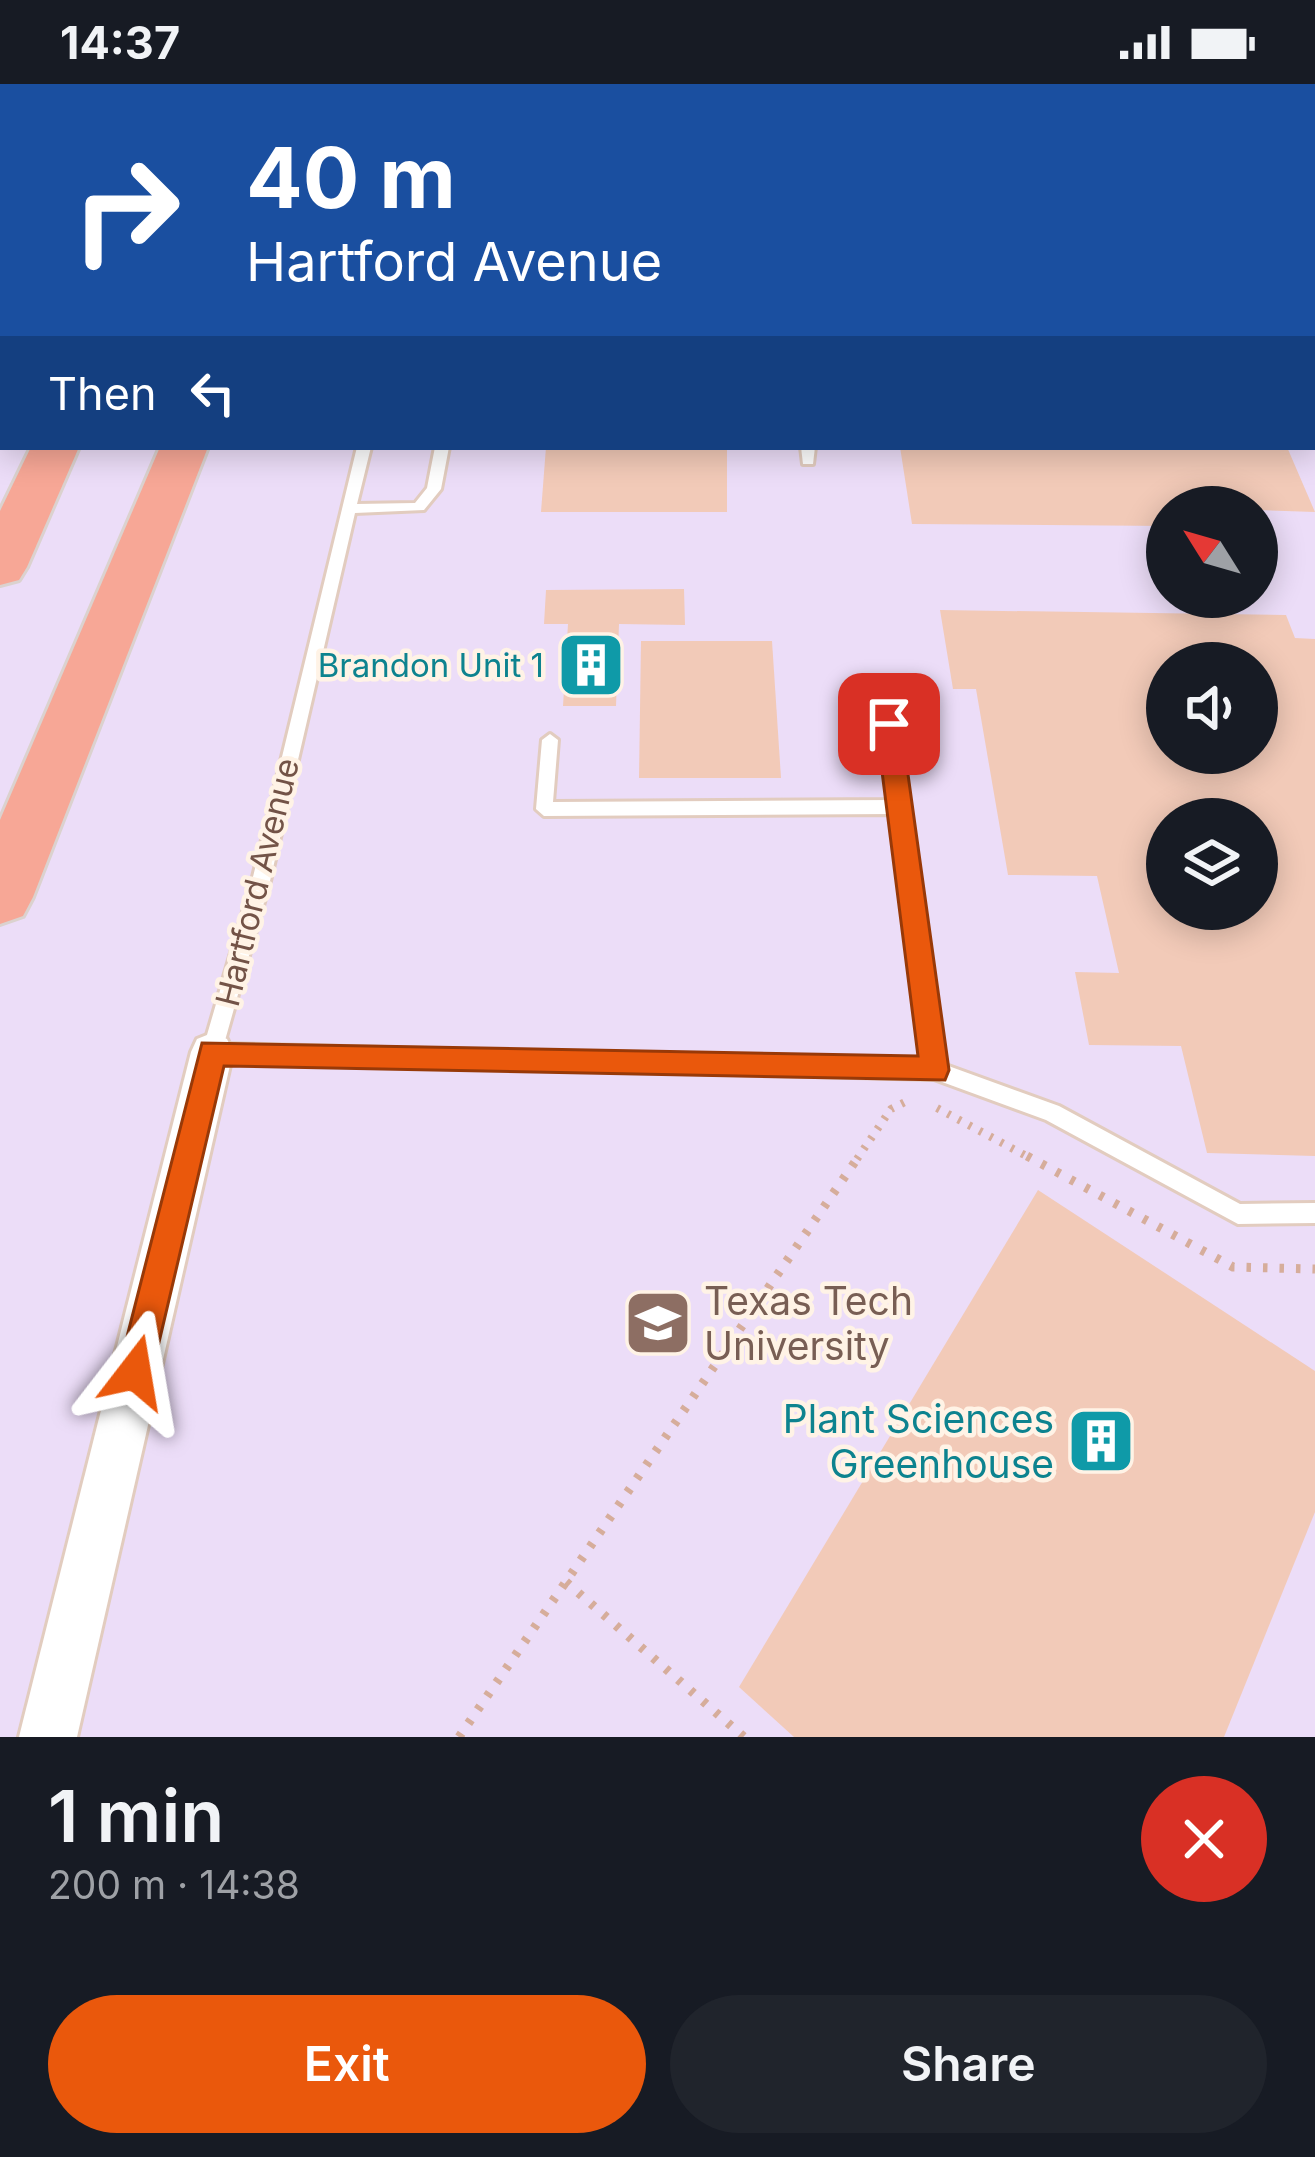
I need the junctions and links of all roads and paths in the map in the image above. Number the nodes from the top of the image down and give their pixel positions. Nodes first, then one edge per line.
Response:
1 (54, 450) edge
2 (183, 450) edge
3 (363, 450) edge
4 (441, 450) edge
5 (349, 509) junction
6 (0, 567) edge
7 (889, 724) dead end
8 (550, 740) dead end
9 (900, 807) junction
10 (0, 897) edge
11 (212, 1052) junction
12 (934, 1070) junction
13 (1315, 1213) edge
14 (1315, 1269) edge
15 (566, 1582) junction
16 (48, 1737) edge
17 (459, 1737) edge
18 (744, 1737) edge

1 - 6 highway
2 - 10 highway
3 - 5 lane, Hartford Avenue
4 - 5 lane
5 - 11 lane, Hartford Avenue
7 - 9 lane
8 - 9 lane
9 - 12 lane
11 - 12 lane, Hartford Avenue
11 - 16 street
12 - 13 lane, Hartford Avenue
14 - 15 path
15 - 17 path
15 - 18 path

